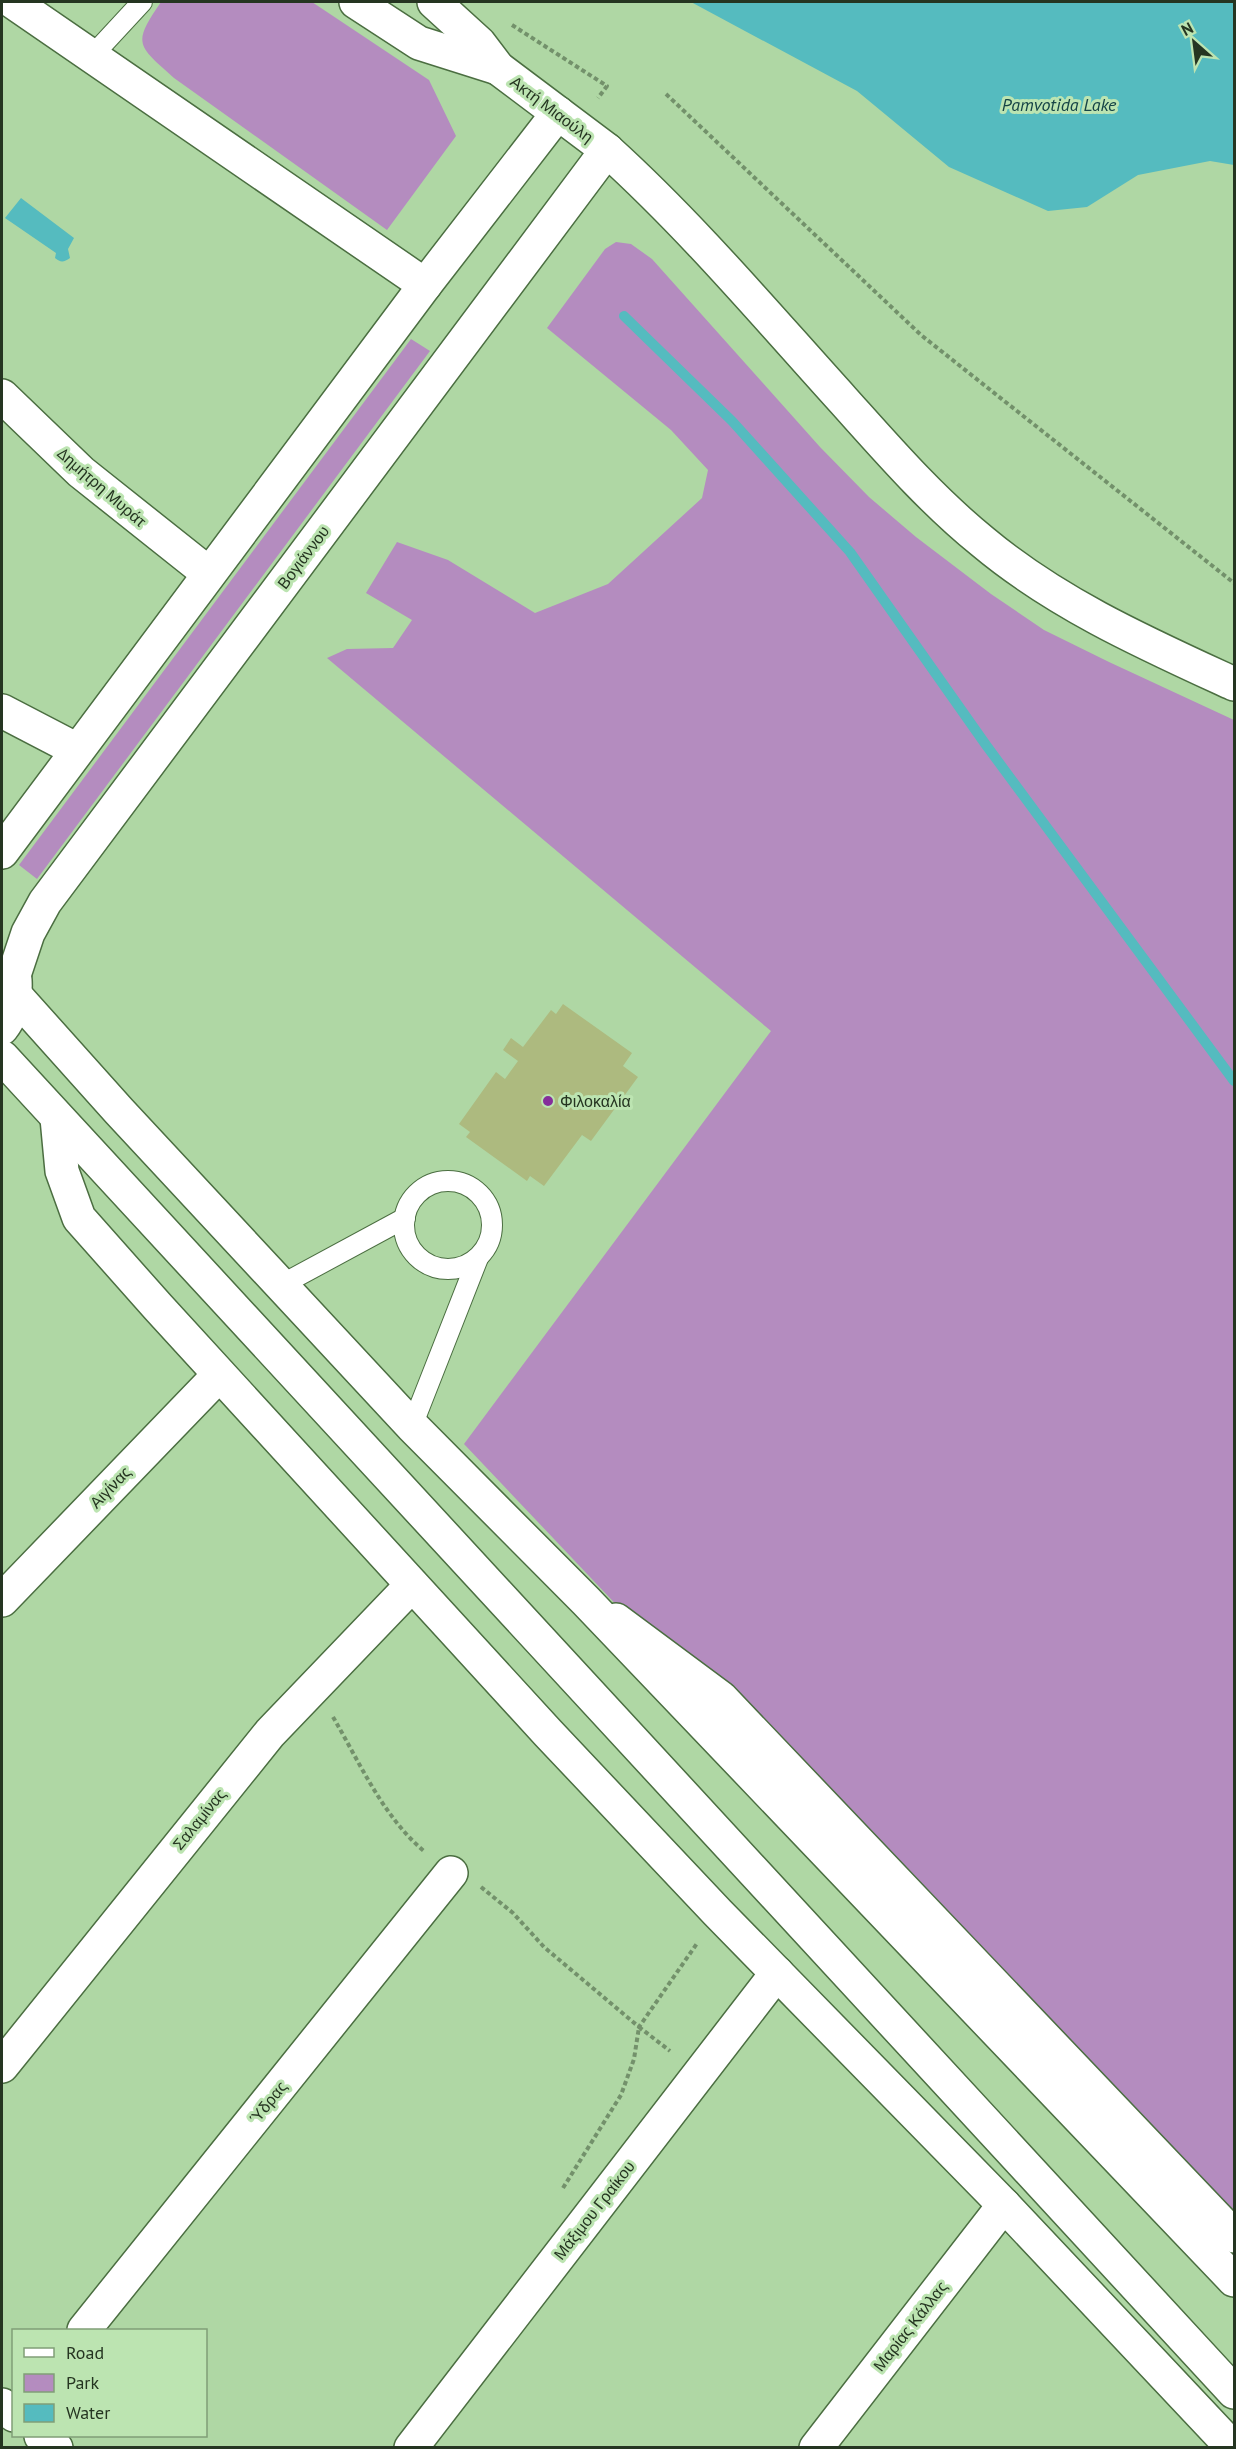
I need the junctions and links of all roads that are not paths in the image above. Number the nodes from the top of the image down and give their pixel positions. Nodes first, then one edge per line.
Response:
1 (13, 2) edge
2 (142, 2) edge
3 (356, 2) edge
4 (434, 2) edge
5 (92, 56) junction
6 (498, 68) junction
7 (558, 113) junction
8 (607, 150) junction
9 (425, 285) junction
10 (2, 396) edge
11 (208, 573) junction
12 (1234, 684) edge
13 (2, 711) edge
14 (77, 750) junction
15 (2, 852) edge
16 (2, 943) edge
17 (15, 984) junction
18 (2, 1028) edge
19 (2, 1057) edge
20 (57, 1118) junction
21 (405, 1218) junction
22 (478, 1258) junction
23 (281, 1286) junction
24 (219, 1374) junction
25 (412, 1426) junction
26 (412, 1585) junction
27 (573, 1587) junction
28 (2, 1600) edge
29 (452, 1874) road end
30 (777, 1973) junction
31 (2, 2066) edge
32 (1004, 2205) junction
33 (1234, 2236) edge
34 (1234, 2280) edge
35 (86, 2329) edge
36 (1234, 2391) edge
37 (41, 2437) edge
38 (56, 2448) edge
39 (411, 2448) edge
40 (816, 2448) edge
41 (1233, 2448) edge

1 - 5 street
2 - 5 lane
3 - 6 street, Ακτή Μιαούλη
4 - 6 street, Ακτή Μιαούλη
5 - 9 street
6 - 7 street, Ακτή Μιαούλη
7 - 8 street, Ακτή Μιαούλη
7 - 9 street
8 - 12 street, Ακτή Μιαούλη
8 - 17 street, Βογιάννου
9 - 11 street
10 - 11 street, Δημήτρη Μυράτ
11 - 14 street
13 - 14 street
14 - 15 street
16 - 17 street
17 - 18 street, Βογιάννου
17 - 23 street
19 - 20 street
20 - 24 street
20 - 36 street
21 - 22 lane
21 - 22 lane
21 - 23 lane
22 - 25 lane
23 - 25 street
24 - 26 street
24 - 28 street, Αιγίνας
25 - 27 street
26 - 30 street
26 - 31 street, Σαλαμίνας
27 - 33 street
27 - 34 street
29 - 35 street, Ύδρας
30 - 32 street
30 - 39 street, Μάξιμου Γραίκου
32 - 40 street, Μαρίας Κάλλας
32 - 41 street
37 - 38 street

